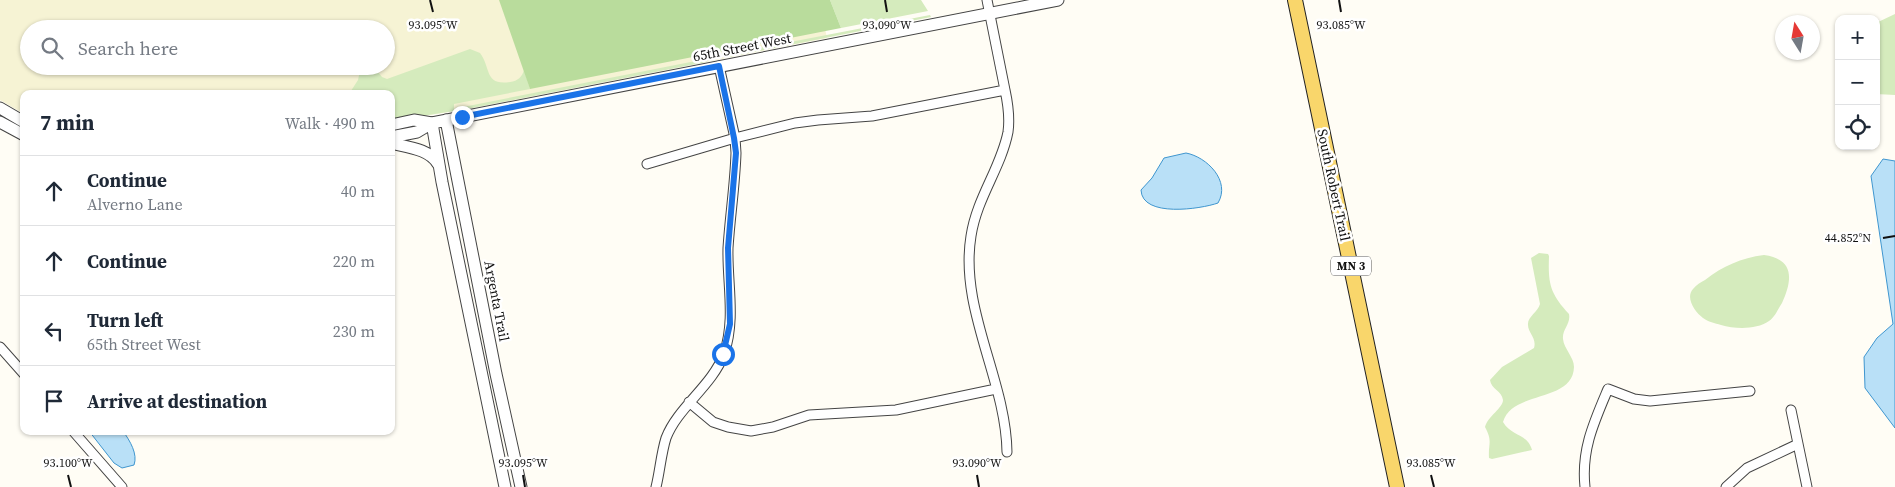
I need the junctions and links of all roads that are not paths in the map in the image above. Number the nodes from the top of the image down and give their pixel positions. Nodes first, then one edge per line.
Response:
1 (987, 0) edge
2 (1058, 0) edge
3 (1295, 0) edge
4 (990, 13) junction
5 (719, 66) junction
6 (1006, 90) junction
7 (0, 108) edge
8 (20, 120) edge
9 (446, 120) junction
10 (0, 122) edge
11 (432, 123) junction
12 (395, 124) edge
13 (20, 133) edge
14 (395, 136) edge
15 (734, 138) junction
16 (395, 144) edge
17 (648, 164) dead end
18 (440, 171) junction
19 (0, 347) edge
20 (20, 370) edge
21 (996, 389) junction
22 (1750, 391) dead end
23 (690, 402) junction
24 (1791, 410) dead end
25 (490, 411) junction
26 (76, 435) edge
27 (1798, 444) junction
28 (1007, 452) dead end
29 (122, 487) edge
30 (505, 487) edge
31 (512, 487) edge
32 (521, 487) edge
33 (656, 487) edge
34 (1397, 487) edge
35 (1586, 487) edge
36 (1726, 487) edge
37 (1806, 487) edge

1 - 4 street
2 - 4 street, 65th Street West
3 - 34 main road, South Robert Trail / MN 3
4 - 5 street, 65th Street West
4 - 6 street
5 - 9 street, 65th Street West
5 - 15 street
6 - 15 street
6 - 21 street
7 - 8 street
9 - 11 street, 65th Street West
9 - 32 street, Argenta Trail
10 - 13 street
11 - 12 street, 65th Street West
11 - 14 street, 65th Street West
11 - 18 street, Argenta Trail
15 - 17 street
15 - 23 street
16 - 18 street
18 - 25 street, Argenta Trail
19 - 20 street
21 - 23 street
21 - 28 street
22 - 35 street
23 - 33 street
24 - 27 street
25 - 30 street, Argenta Trail
25 - 31 street
26 - 29 street
27 - 36 street
27 - 37 street

